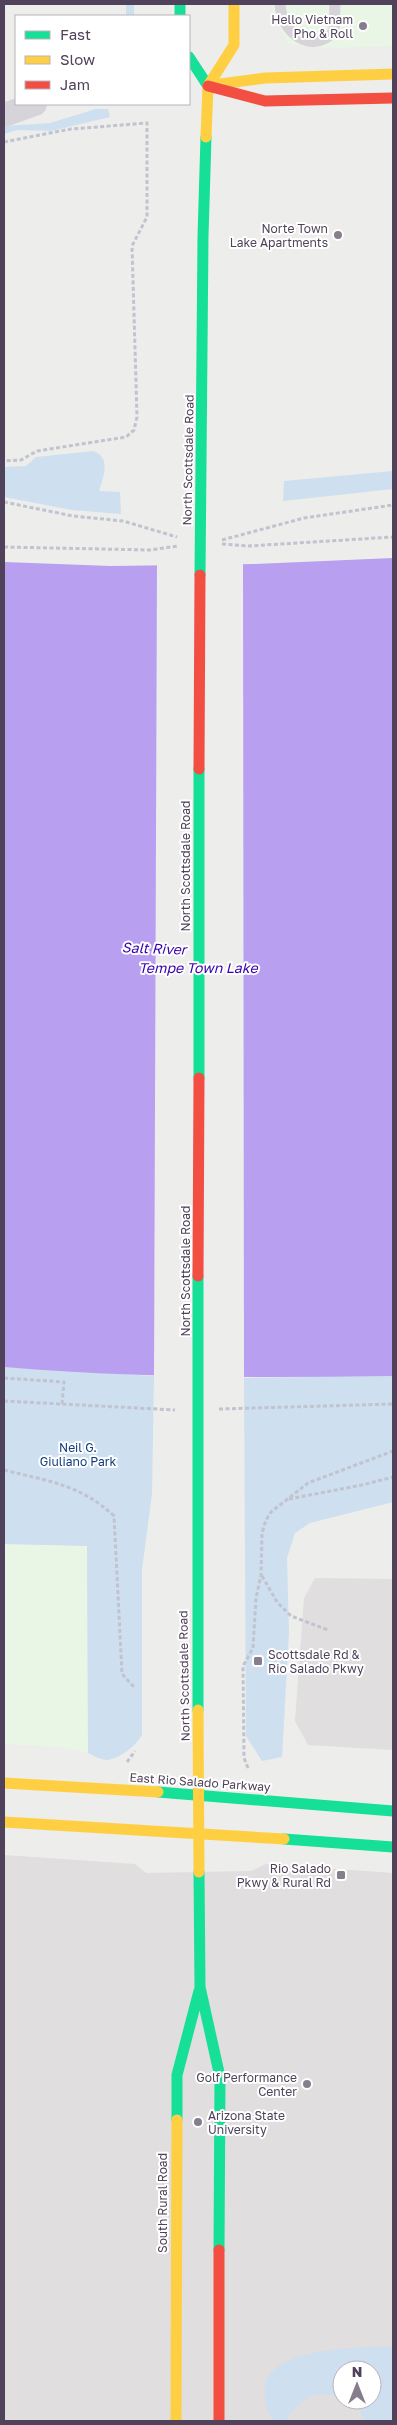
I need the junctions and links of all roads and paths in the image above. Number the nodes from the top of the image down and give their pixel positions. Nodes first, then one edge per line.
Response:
1 (234, 4) edge
2 (280, 4) edge
3 (335, 4) edge
4 (190, 60) edge
5 (393, 74) edge
6 (198, 86) edge
7 (393, 98) edge
8 (32, 105) edge
9 (4, 115) edge
10 (4, 142) edge
11 (4, 462) edge
12 (4, 1378) edge
13 (62, 1404) dead end
14 (393, 1451) edge
15 (4, 1470) edge
16 (393, 1477) edge
17 (289, 1499) junction
18 (261, 1575) junction
19 (328, 1630) dead end
20 (134, 1687) dead end
21 (135, 1751) dead end
22 (127, 1762) dead end
23 (248, 1768) dead end
24 (4, 1783) edge
25 (200, 1795) junction
26 (393, 1811) edge
27 (4, 1822) edge
28 (200, 1832) junction
29 (393, 1847) edge
30 (200, 1987) junction
31 (176, 2421) edge
32 (218, 2421) edge

1 - 6 main road
2 - 3 lane
4 - 6 main road
5 - 6 main road
6 - 7 main road
6 - 25 main road, North Scottsdale Road
8 - 9 street
10 - 11 path
12 - 13 path
14 - 17 path
15 - 20 path
16 - 17 path
17 - 18 path
18 - 19 path
18 - 23 path
21 - 22 path
24 - 25 main road, East Rio Salado Parkway
25 - 26 main road, East Rio Salado Parkway
25 - 28 main road, South Rural Road
27 - 28 main road
28 - 29 main road
28 - 30 main road, South Rural Road
30 - 31 main road, South Rural Road
30 - 32 main road, South Rural Road

